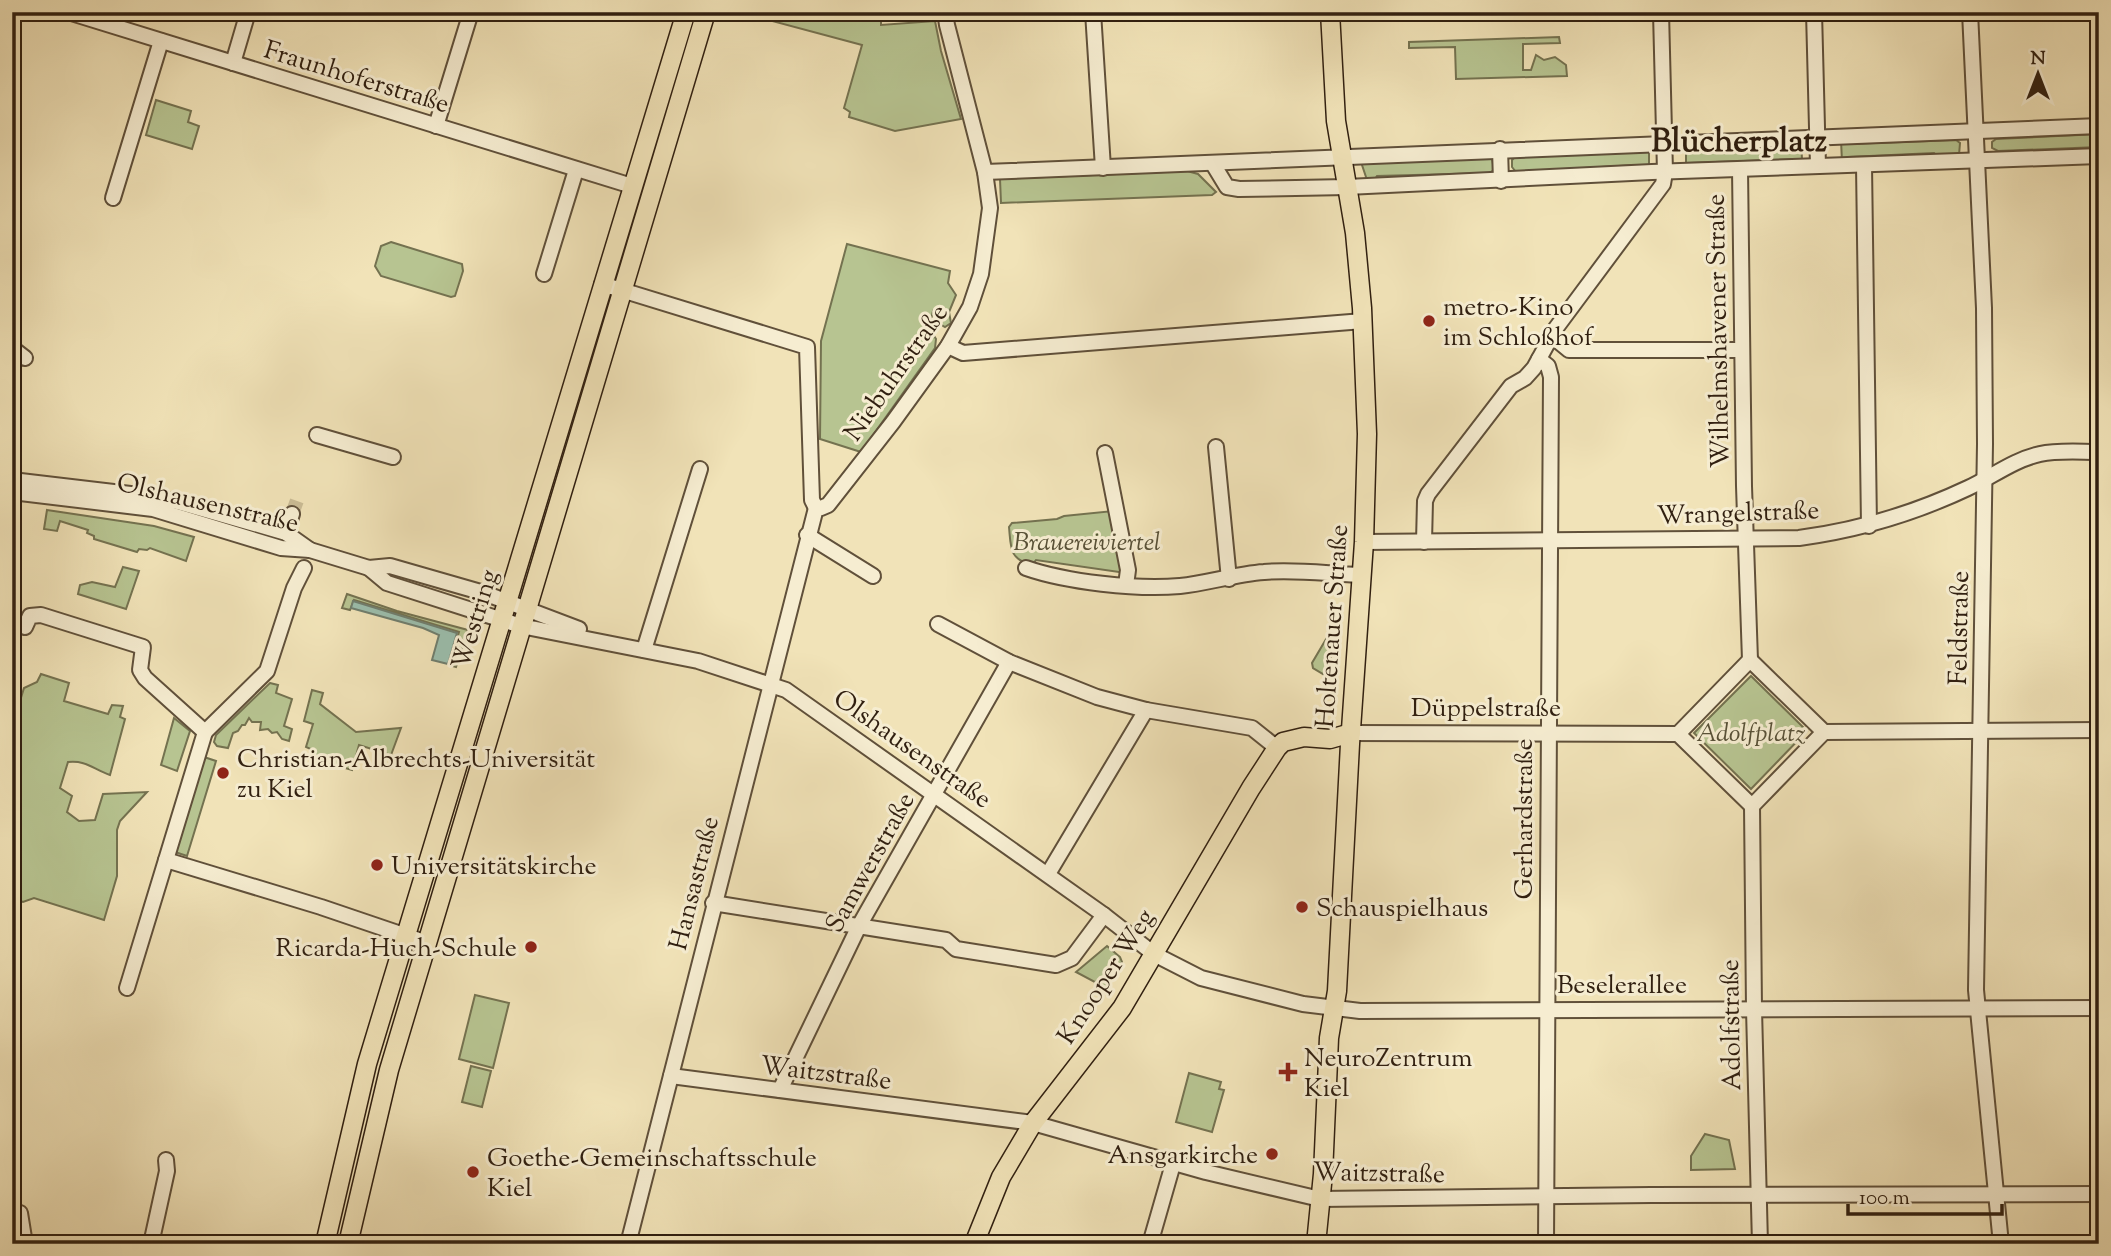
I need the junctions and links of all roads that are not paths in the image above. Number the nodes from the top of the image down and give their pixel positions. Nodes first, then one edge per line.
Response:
1 (68, 12) edge
2 (248, 12) edge
3 (471, 12) edge
4 (686, 12) edge
5 (706, 12) edge
6 (946, 12) edge
7 (1093, 12) edge
8 (1330, 12) edge
9 (1661, 12) edge
10 (1814, 12) edge
11 (1970, 12) edge
12 (161, 41) junction
13 (233, 63) junction
14 (436, 126) junction
15 (2099, 126) edge
16 (1976, 131) junction
17 (1817, 137) junction
18 (1664, 144) junction
19 (1500, 149) junction
20 (2099, 156) edge
21 (1341, 159) junction
22 (1977, 161) junction
23 (1213, 164) junction
24 (1864, 165) junction
25 (1818, 166) junction
26 (1103, 167) junction
27 (1740, 169) junction
28 (576, 170) junction
29 (985, 172) junction
30 (1665, 172) junction
31 (1502, 181) junction
32 (632, 186) junction
33 (1347, 187) junction
34 (113, 198) dead end
35 (544, 274) dead end
36 (602, 284) junction
37 (622, 291) junction
38 (1363, 321) junction
39 (1552, 336) junction
40 (948, 346) junction
41 (12, 348) edge
42 (1742, 350) junction
43 (25, 358) dead end
44 (1538, 359) junction
45 (568, 398) junction
46 (588, 404) junction
47 (317, 435) dead end
48 (1216, 447) dead end
49 (2099, 452) edge
50 (1105, 453) dead end
51 (393, 457) dead end
52 (700, 469) dead end
53 (1984, 479) junction
54 (12, 480) edge
55 (12, 492) edge
56 (816, 508) junction
57 (292, 514) tunnel mouth
58 (1869, 526) junction
59 (286, 533) junction
60 (807, 535) junction
61 (1746, 539) junction
62 (1550, 541) junction
63 (1363, 542) junction
64 (1424, 542) junction
65 (310, 550) junction
66 (1026, 568) dead end
67 (1360, 575) junction
68 (873, 576) dead end
69 (1229, 579) junction
70 (1126, 585) junction
71 (503, 611) junction
72 (524, 618) junction
73 (938, 624) dead end
74 (25, 627) dead end
75 (644, 650) junction
76 (1750, 660) junction
77 (1009, 662) junction
78 (770, 684) junction
79 (1146, 710) junction
80 (1981, 730) junction
81 (2099, 730) edge
82 (205, 732) junction
83 (1824, 732) junction
84 (1548, 734) junction
85 (1678, 734) junction
86 (1350, 738) junction
87 (1286, 743) junction
88 (935, 793) junction
89 (1752, 806) junction
90 (166, 860) junction
91 (1048, 874) junction
92 (713, 903) junction
93 (1104, 915) junction
94 (859, 926) junction
95 (406, 936) junction
96 (427, 943) junction
97 (1154, 954) junction
98 (127, 988) dead end
99 (1334, 1008) junction
100 (2099, 1008) edge
101 (1546, 1009) junction
102 (1754, 1009) junction
103 (1977, 1010) junction
104 (671, 1076) junction
105 (780, 1090) junction
106 (1033, 1123) junction
107 (166, 1160) dead end
108 (1173, 1164) junction
109 (2099, 1194) edge
110 (1759, 1195) junction
111 (1996, 1195) junction
112 (1546, 1197) junction
113 (1320, 1199) junction
114 (20, 1213) dead end
115 (25, 1244) edge
116 (151, 1244) edge
117 (325, 1244) edge
118 (348, 1244) edge
119 (628, 1244) edge
120 (974, 1244) edge
121 (1150, 1244) edge
122 (1316, 1244) edge
123 (1546, 1244) edge
124 (1760, 1244) edge
125 (2001, 1244) edge

1 - 12 street, Fraunhoferstraße
2 - 13 street
3 - 14 street
4 - 32 main road, Westring
5 - 37 main road, Westring
6 - 29 street, Niebuhrstraße
7 - 26 street
8 - 21 main road, Holtenauer Straße
9 - 18 street
10 - 17 street
11 - 16 street, Feldstraße
12 - 13 street, Fraunhoferstraße
12 - 34 street
13 - 14 street, Fraunhoferstraße
14 - 28 street, Fraunhoferstraße
15 - 16 street
16 - 17 street
16 - 22 street, Feldstraße
17 - 18 street
17 - 25 street
18 - 19 street
18 - 30 street
19 - 21 street
19 - 31 street
20 - 22 street
21 - 23 street
21 - 33 main road, Holtenauer Straße
22 - 24 street
22 - 53 street, Feldstraße
23 - 26 street
23 - 33 street
24 - 25 street
24 - 58 street
25 - 27 street
26 - 29 street
27 - 30 street
27 - 42 street, Wilhelmshavener Straße
28 - 32 street, Fraunhoferstraße
28 - 35 street
29 - 40 street, Niebuhrstraße
30 - 31 street
30 - 39 street
31 - 33 street
32 - 36 main road, Westring
33 - 38 main road, Holtenauer Straße
36 - 37 street
36 - 45 main road, Westring
37 - 46 main road, Westring
37 - 56 street
38 - 40 street
38 - 63 main road, Holtenauer Straße
39 - 42 street
39 - 44 street
40 - 56 street, Niebuhrstraße
41 - 43 street
42 - 61 street, Wilhelmshavener Straße
44 - 62 street, Gerhardstraße
44 - 64 street
45 - 46 street
45 - 71 main road, Westring
46 - 72 main road, Westring
47 - 51 street
48 - 69 street
49 - 53 street, Wrangelstraße
50 - 70 street
52 - 75 street
53 - 58 street, Wrangelstraße
53 - 80 street, Feldstraße
54 - 59 street, Olshausenstraße
55 - 65 street, Olshausenstraße
56 - 60 street
57 - 59 street
58 - 61 street, Wrangelstraße
59 - 65 street, Olshausenstraße
60 - 68 street
60 - 78 street, Hansastraße
61 - 62 street, Wrangelstraße
61 - 76 street, Wilhelmshavener Straße
62 - 64 street, Wrangelstraße
62 - 84 street, Gerhardstraße
63 - 64 street, Wrangelstraße
63 - 67 main road, Holtenauer Straße
65 - 71 street, Olshausenstraße
65 - 82 street
66 - 70 street
67 - 69 street
67 - 86 main road, Holtenauer Straße
69 - 70 street
71 - 72 street, Olshausenstraße
71 - 95 main road, Westring
72 - 75 street, Olshausenstraße
72 - 96 main road, Westring
73 - 77 street
74 - 82 street
75 - 78 street, Olshausenstraße
76 - 83 street
76 - 85 street
77 - 79 street
77 - 88 street, Samwerstraße
78 - 88 street, Olshausenstraße
78 - 92 street, Hansastraße
79 - 87 street
79 - 91 street
80 - 81 street
80 - 83 street
80 - 103 street, Feldstraße
82 - 90 street
83 - 89 street
84 - 85 street, Düppelstraße
84 - 86 street, Düppelstraße
84 - 101 street, Gerhardstraße
85 - 89 street
86 - 87 main road, Düppelstraße
86 - 99 main road, Holtenauer Straße
87 - 97 main road, Knooper Weg
88 - 91 street, Olshausenstraße
88 - 94 street, Samwerstraße
89 - 102 street, Adolfstraße
90 - 95 street
90 - 98 street
91 - 93 street, Olshausenstraße
92 - 94 street
92 - 104 street, Hansastraße
93 - 94 street
93 - 97 street, Olshausenstraße
94 - 105 street, Samwerstraße
95 - 96 street
95 - 117 main road, Westring
96 - 118 main road, Westring
97 - 99 street, Beselerallee
97 - 106 main road, Knooper Weg
99 - 101 street, Beselerallee
99 - 113 main road, Holtenauer Straße
100 - 103 street, Beselerallee
101 - 102 street, Beselerallee
101 - 112 street, Gerhardstraße
102 - 103 street, Beselerallee
102 - 110 street, Adolfstraße
103 - 111 street, Feldstraße
104 - 105 street, Waitzstraße
104 - 119 street, Hansastraße
105 - 106 street, Waitzstraße
106 - 108 street, Waitzstraße
106 - 120 main road, Knooper Weg
107 - 116 street
108 - 113 street, Waitzstraße
108 - 121 street
109 - 111 street, Waitzstraße
110 - 111 street, Waitzstraße
110 - 112 street, Waitzstraße
110 - 124 street, Adolfstraße
111 - 125 street, Feldstraße
112 - 113 street, Waitzstraße
112 - 123 street, Gerhardstraße
113 - 122 main road, Holtenauer Straße
114 - 115 street

